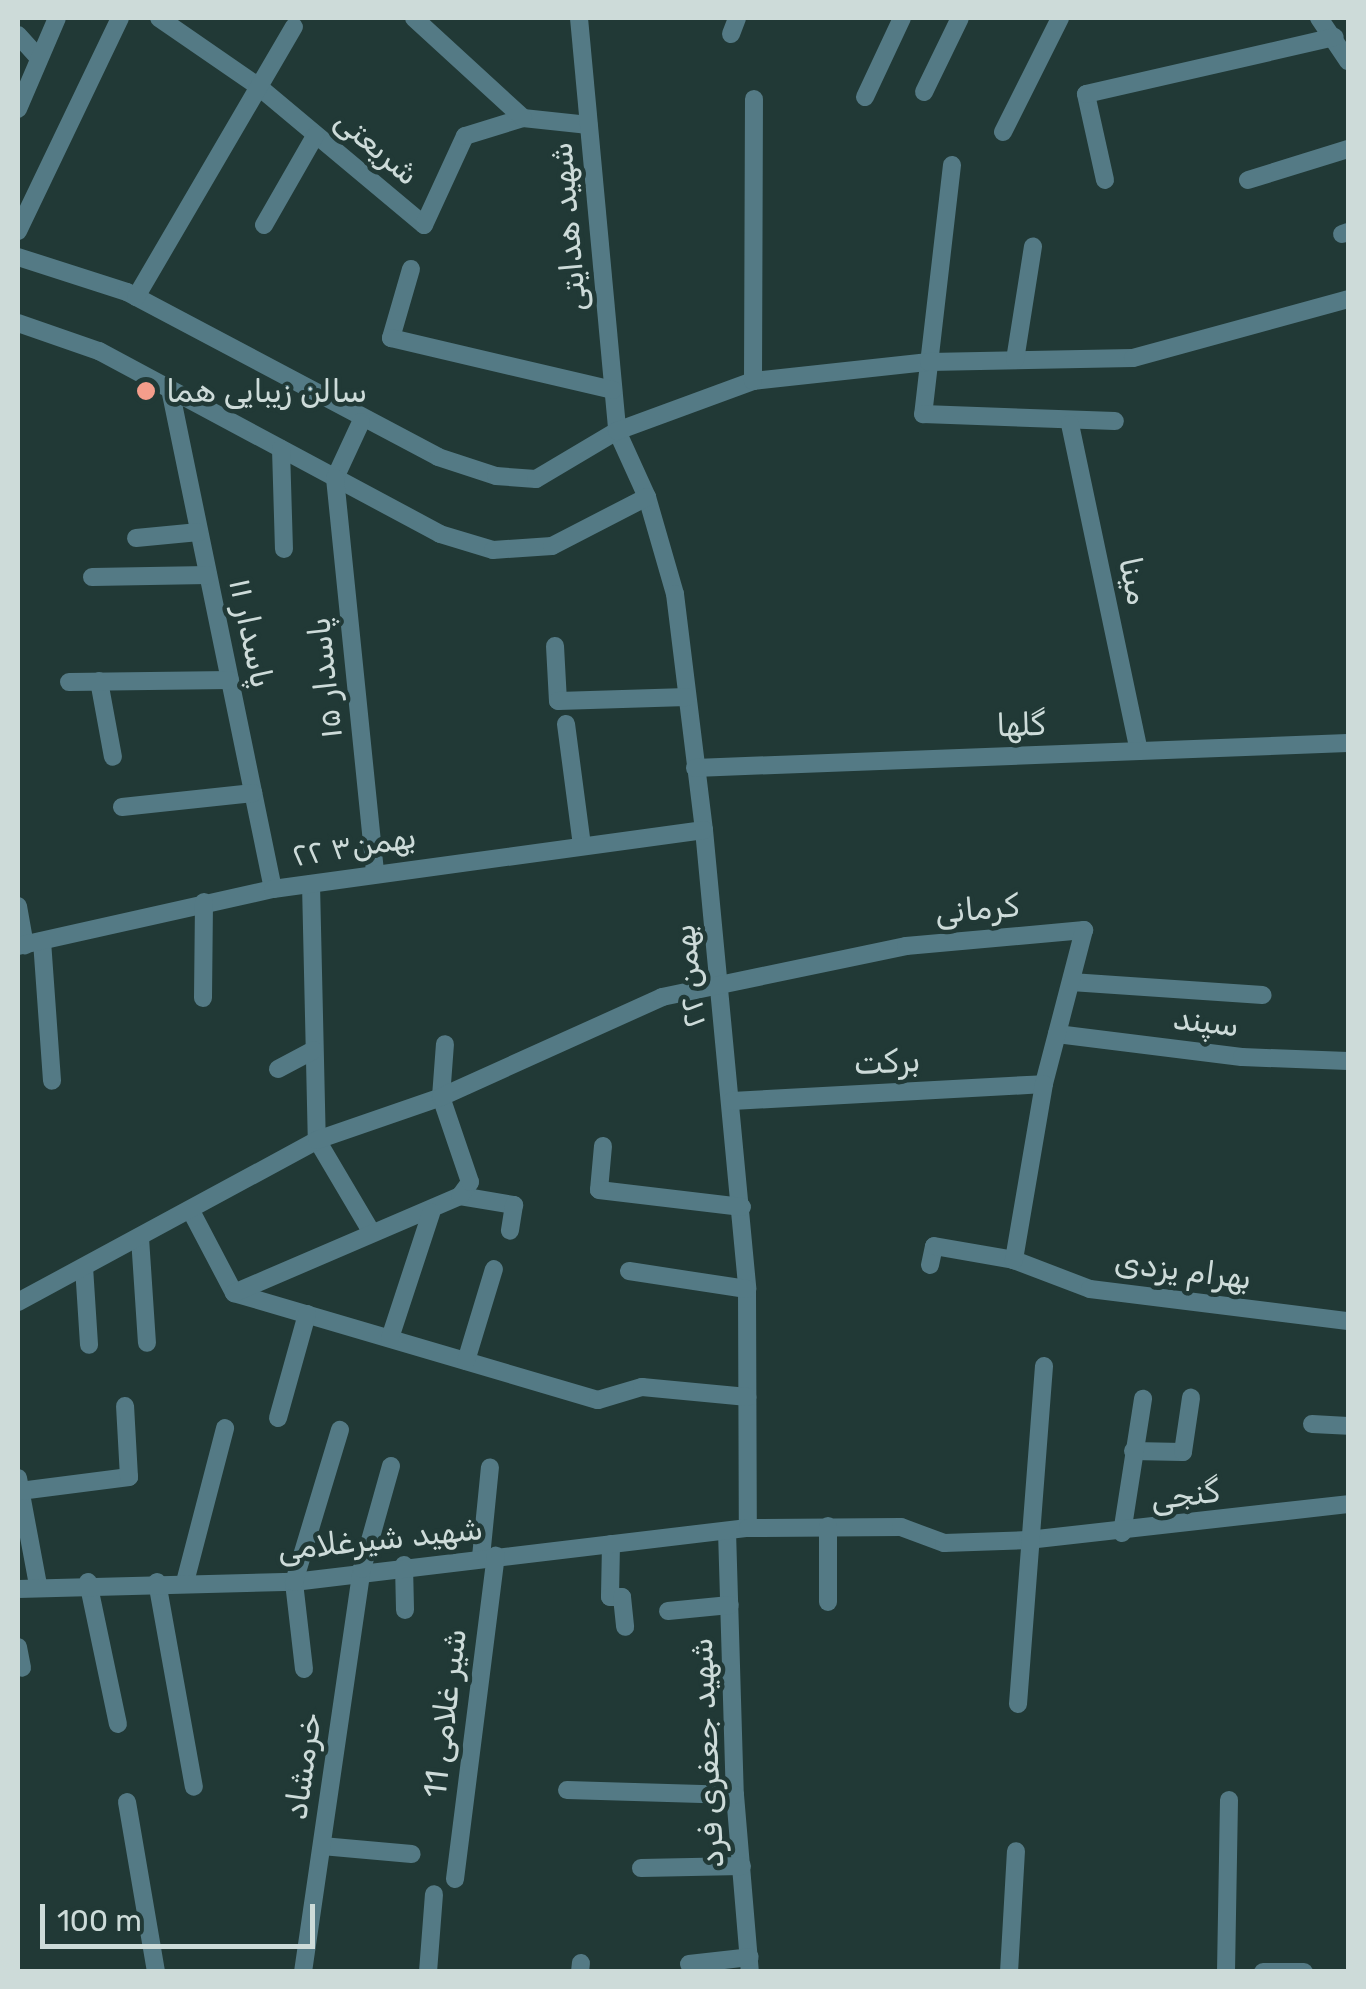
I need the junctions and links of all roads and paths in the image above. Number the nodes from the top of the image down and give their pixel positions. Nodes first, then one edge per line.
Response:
1 (57, 18) edge
2 (120, 18) edge
3 (158, 18) edge
4 (414, 18) edge
5 (580, 18) edge
6 (902, 18) edge
7 (960, 18) edge
8 (1060, 18) edge
9 (1319, 18) edge
10 (294, 27) dead end
11 (18, 36) edge
12 (1336, 36) junction
13 (38, 58) junction
14 (1348, 61) edge
15 (259, 87) junction
16 (924, 92) dead end
17 (865, 97) dead end
18 (754, 99) dead end
19 (18, 109) edge
20 (523, 118) junction
21 (589, 125) junction
22 (1003, 132) dead end
23 (316, 136) junction
24 (1348, 149) edge
25 (952, 165) dead end
26 (1105, 180) dead end
27 (1248, 180) dead end
28 (264, 225) dead end
29 (18, 231) edge
30 (1032, 246) dead end
31 (18, 258) edge
32 (412, 270) dead end
33 (136, 296) junction
34 (1348, 299) edge
35 (18, 323) edge
36 (1014, 360) junction
37 (929, 362) junction
38 (752, 381) junction
39 (170, 389) junction
40 (613, 390) junction
41 (1115, 421) dead end
42 (1070, 424) junction
43 (358, 428) junction
44 (617, 431) junction
45 (281, 449) junction
46 (338, 471) junction
47 (647, 497) junction
48 (200, 532) junction
49 (136, 538) dead end
50 (284, 549) dead end
51 (208, 574) junction
52 (92, 576) dead end
53 (554, 646) dead end
54 (230, 680) junction
55 (99, 681) junction
56 (69, 682) dead end
57 (687, 697) junction
58 (566, 724) dead end
59 (1348, 743) edge
60 (1139, 751) junction
61 (113, 757) dead end
62 (695, 768) junction
63 (253, 793) junction
64 (122, 807) dead end
65 (704, 830) junction
66 (582, 845) junction
67 (375, 872) junction
68 (311, 884) junction
69 (273, 889) junction
70 (204, 902) junction
71 (18, 906) edge
72 (28, 944) edge
73 (1070, 982) junction
74 (720, 985) junction
75 (1263, 994) dead end
76 (203, 998) dead end
77 (1057, 1034) junction
78 (445, 1044) dead end
79 (313, 1050) junction
80 (1348, 1061) edge
81 (278, 1069) dead end
82 (52, 1081) dead end
83 (1044, 1084) junction
84 (441, 1097) junction
85 (732, 1100) junction
86 (318, 1140) junction
87 (604, 1146) dead end
88 (460, 1196) junction
89 (742, 1207) junction
90 (191, 1211) junction
91 (431, 1213) junction
92 (510, 1231) dead end
93 (372, 1233) junction
94 (140, 1238) junction
95 (1014, 1260) junction
96 (930, 1265) dead end
97 (84, 1267) junction
98 (494, 1269) dead end
99 (629, 1271) dead end
100 (747, 1289) junction
101 (234, 1293) junction
102 (18, 1302) edge
103 (306, 1314) junction
104 (1348, 1321) edge
105 (390, 1338) junction
106 (147, 1344) dead end
107 (90, 1345) dead end
108 (466, 1361) junction
109 (1044, 1366) dead end
110 (748, 1397) junction
111 (1191, 1398) dead end
112 (1143, 1400) dead end
113 (125, 1406) dead end
114 (278, 1418) dead end
115 (1312, 1424) dead end
116 (1348, 1426) edge
117 (225, 1428) dead end
118 (340, 1430) dead end
119 (1133, 1451) junction
120 (391, 1466) dead end
121 (490, 1468) dead end
122 (19, 1485) edge
123 (1348, 1504) edge
124 (828, 1526) junction
125 (748, 1528) junction
126 (727, 1531) junction
127 (1122, 1533) junction
128 (1028, 1540) junction
129 (610, 1544) junction
130 (488, 1556) junction
131 (404, 1565) junction
132 (362, 1569) junction
133 (88, 1582) junction
134 (158, 1582) junction
135 (186, 1582) junction
136 (294, 1582) junction
137 (38, 1585) junction
138 (18, 1589) edge
139 (828, 1602) dead end
140 (730, 1604) junction
141 (405, 1610) dead end
142 (668, 1612) dead end
143 (625, 1627) dead end
144 (18, 1647) edge
145 (22, 1668) dead end
146 (304, 1669) dead end
147 (1018, 1704) dead end
148 (118, 1724) dead end
149 (194, 1787) dead end
150 (567, 1790) dead end
151 (735, 1795) junction
152 (1229, 1800) dead end
153 (127, 1802) dead end
154 (322, 1846) junction
155 (1016, 1851) dead end
156 (412, 1854) dead end
157 (742, 1866) junction
158 (641, 1868) dead end
159 (455, 1879) dead end
160 (434, 1894) dead end
161 (688, 1964) dead end
162 (750, 1964) edge
163 (1304, 1971) edge
164 (156, 1972) edge
165 (303, 1972) edge
166 (428, 1972) edge
167 (1009, 1972) edge
168 (1226, 1972) edge
169 (1263, 1972) edge

1 - 13 street
2 - 29 street
3 - 15 street, شریعتی
4 - 20 street
5 - 21 street, شهید هدایتی
6 - 17 street
7 - 16 street
8 - 22 street
9 - 12 street
10 - 15 street
11 - 13 street
12 - 14 street
12 - 26 street
13 - 19 street
15 - 23 street, شریعتی
15 - 33 street
18 - 38 street
20 - 21 street, شریعتی
20 - 23 street, شریعتی
21 - 40 street, شهید هدایتی
23 - 28 street
24 - 27 street
25 - 37 street
30 - 36 street
31 - 33 street
32 - 40 street
33 - 43 street
34 - 36 street
35 - 39 street
36 - 37 street
37 - 38 street
37 - 42 street
38 - 44 street
39 - 45 street
39 - 48 street, پاسدار ۱۱
40 - 44 street, شهید هدایتی
41 - 42 street
42 - 60 street, مینا
43 - 44 street
43 - 46 street
44 - 47 street, ۲۲ بهمن
45 - 46 street
45 - 50 street
46 - 47 street
46 - 67 street, پاسدار ۱۵
47 - 57 street, ۲۲ بهمن
48 - 49 street
48 - 51 street, پاسدار ۱۱
51 - 52 street
51 - 54 street, پاسدار ۱۱
53 - 57 street
54 - 55 street
54 - 63 street, پاسدار ۱۱
55 - 56 street
55 - 61 street
57 - 62 street, ۲۲ بهمن
58 - 66 street
59 - 60 street, گلها
60 - 62 street, گلها
62 - 65 street, ۲۲ بهمن
63 - 64 street
63 - 69 street, پاسدار ۱۱
65 - 66 street, ۲۲ بهمن۳
65 - 74 street, ۲۲ بهمن
66 - 67 street, ۲۲ بهمن۳
67 - 68 street, ۲۲ بهمن۳
68 - 69 street, ۲۲ بهمن۳
68 - 79 street
69 - 70 street, ۲۲ بهمن۳
70 - 72 street, ۲۲ بهمن۳
70 - 76 street
71 - 72 street
72 - 82 street
73 - 74 street, کرمانی
73 - 75 street
73 - 77 street, کرمانی
74 - 84 street
74 - 85 street, ۲۲ بهمن
77 - 80 street, سپند
77 - 83 street, کرمانی
78 - 84 street
79 - 81 street
79 - 86 street
83 - 85 street, برکت
83 - 95 street, کرمانی
84 - 86 street
84 - 88 street
85 - 89 street, ۲۲ بهمن
86 - 90 street
86 - 93 street
87 - 89 street
88 - 91 street
88 - 92 street
89 - 100 street, ۲۲ بهمن
90 - 94 street
90 - 101 street
91 - 93 street
91 - 105 street
93 - 101 street
94 - 97 street
94 - 106 street
95 - 96 street, بهرام یزدی
95 - 104 street, بهرام یزدی
97 - 102 street
97 - 107 street
98 - 108 street
99 - 100 street
100 - 110 street, ۲۲ بهمن
101 - 103 street
103 - 105 street
103 - 114 street
105 - 108 street
108 - 110 street
109 - 128 street
110 - 125 street, ۲۲ بهمن
111 - 119 street
112 - 119 street
113 - 122 street
115 - 116 street
117 - 135 street
118 - 136 street
119 - 127 street
120 - 132 street, خرمشاد
121 - 130 street, شیر غلامی 11
122 - 137 street
123 - 127 street, گنجی
124 - 125 street, شهید شیرغلامی
124 - 128 street, گنجی
124 - 139 street
125 - 126 street, شهید شیرغلامی
126 - 129 street, شهید شیرغلامی
126 - 140 street, شهید جعفری فرد
127 - 128 street, گنجی
128 - 147 street
129 - 130 street, شهید شیرغلامی
129 - 143 street
130 - 131 street, شهید شیرغلامی
130 - 159 street, شیر غلامی 11
131 - 132 street, شهید شیرغلامی
131 - 141 street
132 - 136 street, شهید شیرغلامی
132 - 154 street, خرمشاد
133 - 134 street, شهید شیرغلامی
133 - 137 street, شهید شیرغلامی
133 - 148 street
134 - 135 street, شهید شیرغلامی
134 - 149 street
135 - 136 street, شهید شیرغلامی
136 - 146 street
137 - 138 street, شهید شیرغلامی
140 - 142 street
140 - 151 street, شهید جعفری فرد
144 - 145 street
150 - 151 street
151 - 157 street, شهید جعفری فرد
152 - 168 street
153 - 164 street
154 - 156 street
154 - 165 street, خرمشاد
155 - 167 street
157 - 158 street
157 - 162 street, شهید جعفری فرد
160 - 166 street
161 - 162 street
163 - 169 street

